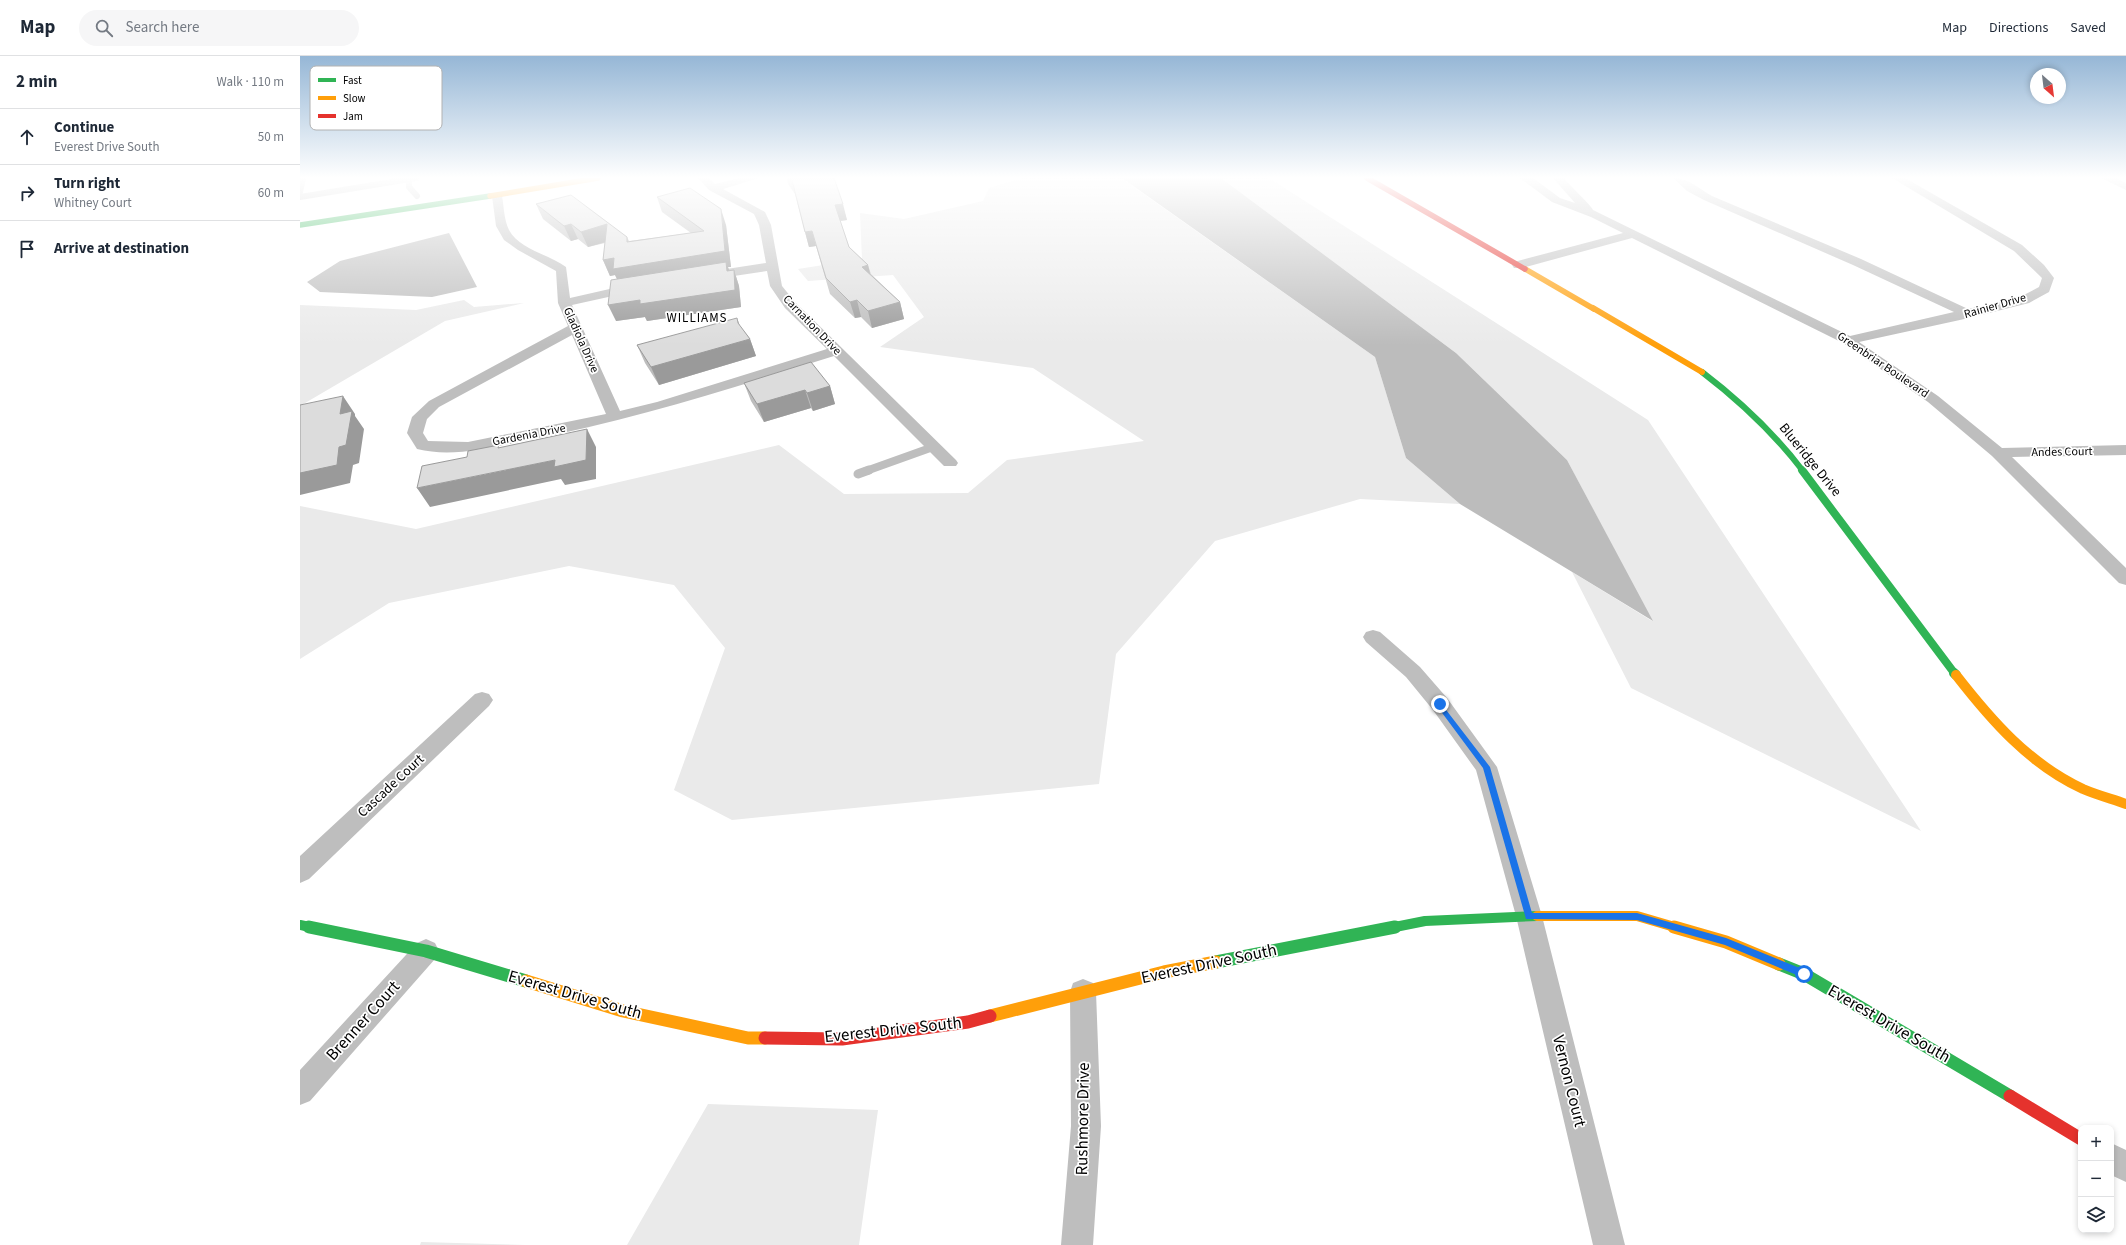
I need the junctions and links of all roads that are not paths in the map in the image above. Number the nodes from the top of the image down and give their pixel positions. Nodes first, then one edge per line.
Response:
1 (506, 233) edge
2 (767, 233) edge
3 (1463, 233) edge
4 (1791, 233) edge
5 (1993, 233) edge
6 (1634, 234) joint
7 (1518, 265) junction
8 (773, 266) junction
9 (697, 278) edge
10 (651, 284) edge
11 (564, 302) junction
12 (1968, 314) junction
13 (575, 328) junction
14 (1848, 340) junction
15 (836, 351) junction
16 (614, 417) junction
17 (933, 447) junction
18 (2126, 450) edge
19 (1998, 453) junction
20 (950, 463) dead end
21 (858, 474) dead end
22 (2126, 579) edge
23 (1373, 637) dead end
24 (482, 700) dead end
25 (2126, 804) edge
26 (300, 872) edge
27 (1528, 916) junction
28 (300, 924) edge
29 (426, 951) junction
30 (1083, 992) junction
31 (300, 1091) edge
32 (2078, 1137) edge
33 (2114, 1160) edge
34 (2126, 1167) edge
35 (1077, 1245) edge
36 (1609, 1245) edge

1 - 11 street, Gladiola Drive
2 - 8 street, Carnation Drive
3 - 7 street, Blueridge Drive
4 - 12 street
5 - 12 street, Rainier Drive
6 - 7 street
6 - 14 street, Greenbriar Boulevard
7 - 25 street, Blueridge Drive
8 - 9 street
8 - 15 street, Carnation Drive
10 - 11 street
11 - 13 street, Gladiola Drive
12 - 14 street, Rainier Drive
13 - 16 street, Gladiola Drive
13 - 16 street, Gardenia Drive
14 - 19 street, Greenbriar Boulevard
15 - 16 street, Gardenia Drive
15 - 17 street, Carnation Drive
17 - 20 street, Carnation Drive
17 - 21 lane
18 - 19 street, Andes Court
19 - 22 street, Greenbriar Boulevard
23 - 27 street, Vernon Court
24 - 26 street, Cascade Court
27 - 30 street, Everest Drive South
27 - 32 street, Everest Drive South
27 - 36 street, Vernon Court
28 - 29 street, Everest Drive South
29 - 30 street, Everest Drive South
29 - 31 street, Brenner Court
30 - 35 street, Rushmore Drive
33 - 34 street

